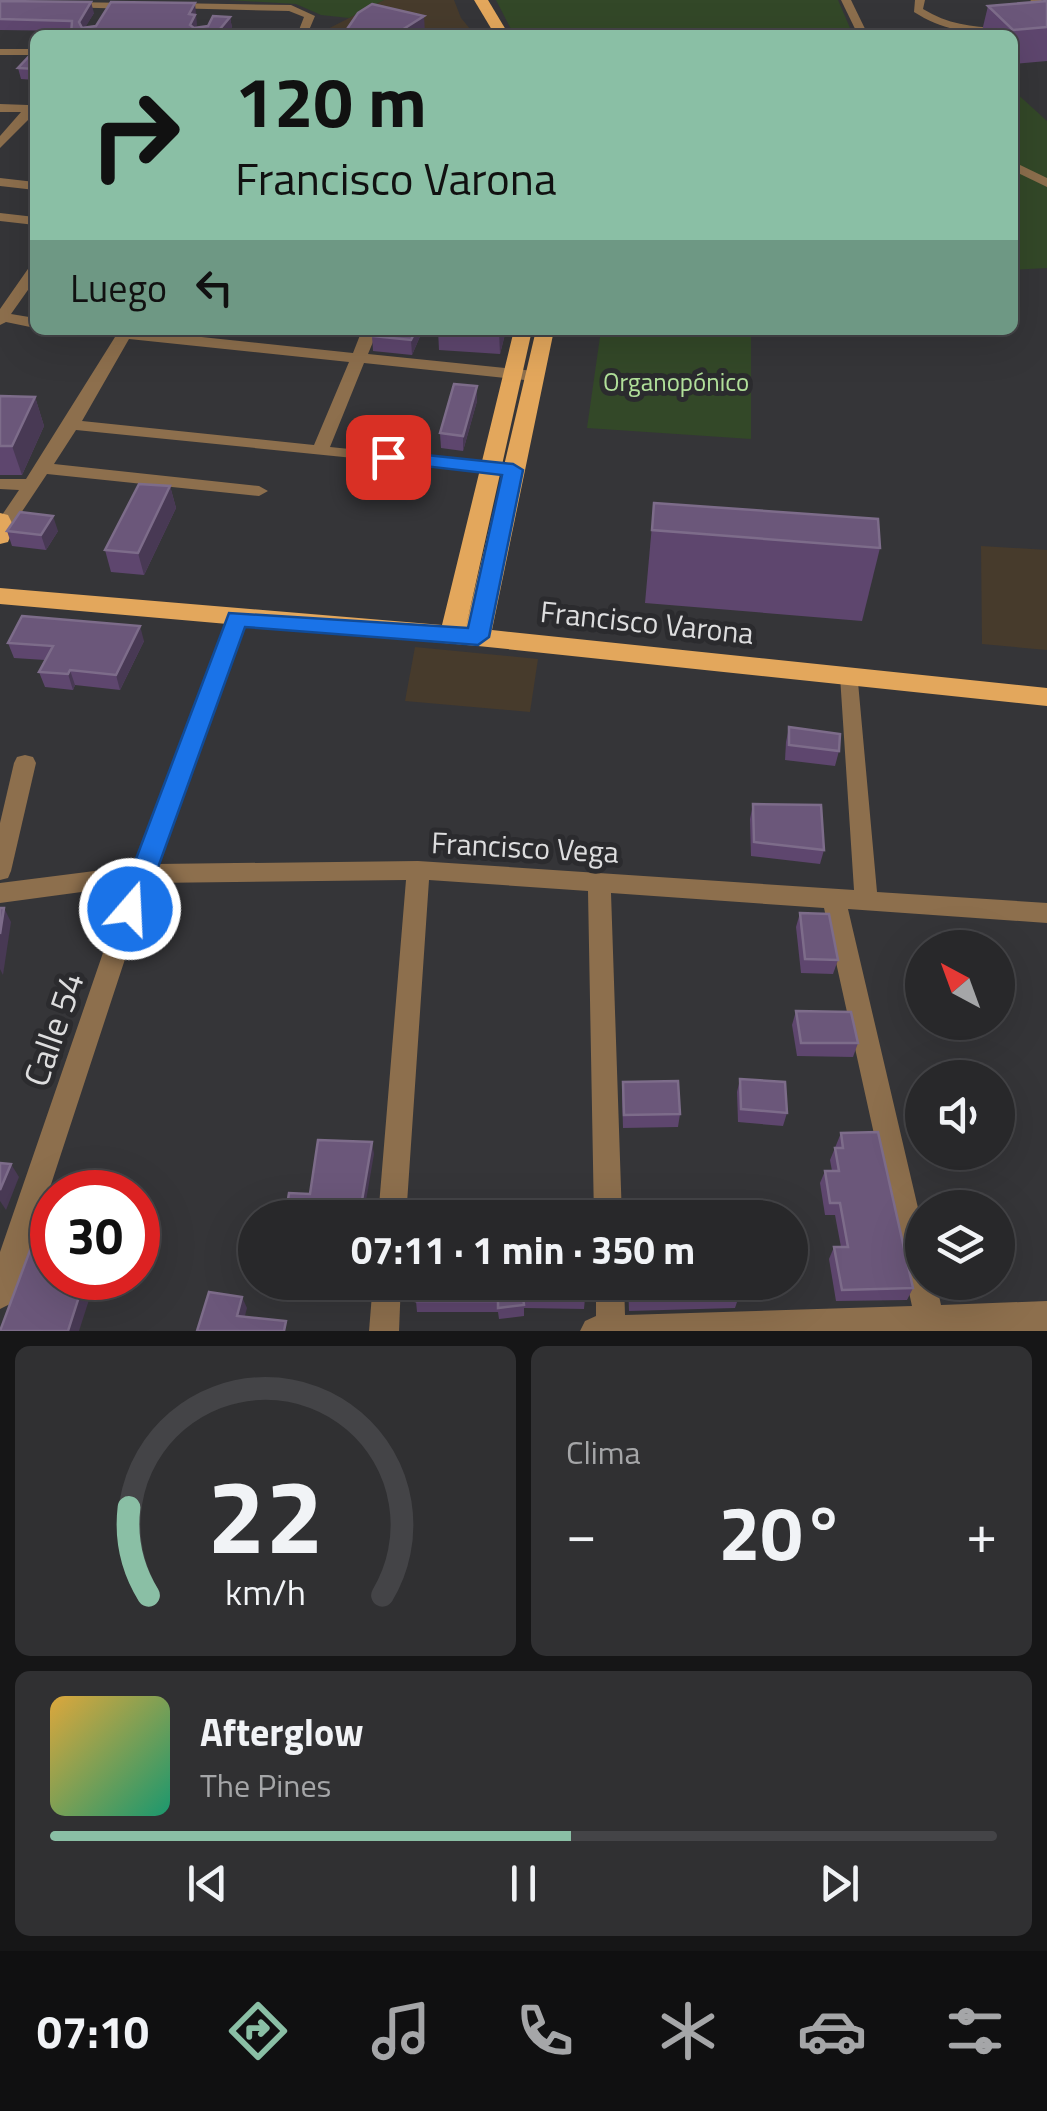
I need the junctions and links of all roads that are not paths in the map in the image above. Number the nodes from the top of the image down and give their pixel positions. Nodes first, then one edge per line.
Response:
1 (471, 0) edge
2 (481, 0) edge
3 (846, 0) edge
4 (920, 0) edge
5 (1036, 0) edge
6 (15, 4) edge
7 (44, 5) edge
8 (144, 6) edge
9 (162, 6) edge
10 (215, 9) edge
11 (1047, 10) edge
12 (0, 16) edge
13 (1047, 28) edge
14 (308, 30) edge
15 (486, 30) edge
16 (499, 30) edge
17 (861, 30) edge
18 (964, 30) edge
19 (1016, 30) edge
20 (0, 52) edge
21 (30, 52) edge
22 (30, 107) edge
23 (0, 108) edge
24 (30, 111) edge
25 (0, 144) edge
26 (1018, 168) edge
27 (0, 182) edge
28 (1047, 183) edge
29 (30, 185) edge
30 (0, 217) edge
31 (30, 220) edge
32 (30, 276) edge
33 (0, 318) edge
34 (30, 321) edge
35 (124, 335) edge
36 (143, 335) edge
37 (368, 335) edge
38 (524, 335) edge
39 (543, 335) edge
40 (358, 359) junction
41 (523, 375) junction
42 (71, 426) junction
43 (320, 450) junction
44 (43, 468) junction
45 (502, 469) junction
46 (0, 484) edge
47 (32, 485) junction
48 (258, 492) dead end
49 (1, 528) edge
50 (2, 595) edge
51 (237, 619) junction
52 (464, 636) junction
53 (850, 676) junction
54 (1047, 696) edge
55 (24, 763) dead end
56 (418, 870) junction
57 (0, 871) edge
58 (142, 874) junction
59 (600, 880) junction
60 (0, 893) edge
61 (834, 898) junction
62 (866, 900) junction
63 (1047, 914) edge
64 (393, 1200) edge
65 (608, 1200) edge
66 (0, 1294) edge
67 (386, 1300) edge
68 (610, 1300) edge
69 (1047, 1316) edge
70 (930, 1320) junction
71 (611, 1330) edge
72 (384, 1331) edge
73 (595, 1331) edge

1 - 15 main road
2 - 16 main road
3 - 17 street
4 - 18 street
5 - 11 street
6 - 12 street
7 - 8 street
9 - 10 street
10 - 14 street
13 - 19 street
20 - 21 street
22 - 23 street
24 - 25 street
26 - 28 street
27 - 29 street
30 - 31 street
32 - 33 street
33 - 34 street
35 - 42 street
36 - 40 street
37 - 40 street
38 - 41 main road
39 - 41 main road
40 - 41 street
40 - 43 street
41 - 45 main road
42 - 43 street
42 - 44 street
43 - 45 street
44 - 47 street
44 - 48 street
45 - 52 main road
46 - 47 street
47 - 49 street
50 - 51 main road, Francisco Varona
51 - 52 main road, Francisco Varona
51 - 58 street, Calle 54
52 - 53 main road, Francisco Varona
53 - 54 main road, Francisco Varona
53 - 62 street
55 - 57 street
56 - 58 street, Francisco Vega
56 - 59 street, Francisco Vega
56 - 64 street
58 - 60 street, Francisco Vega
58 - 66 street, Calle 54
59 - 61 street, Francisco Vega
59 - 65 street
61 - 62 street, Francisco Vega
61 - 70 street
62 - 63 street, Francisco Vega
67 - 72 street
68 - 71 street
69 - 70 street
70 - 71 street
71 - 73 street

